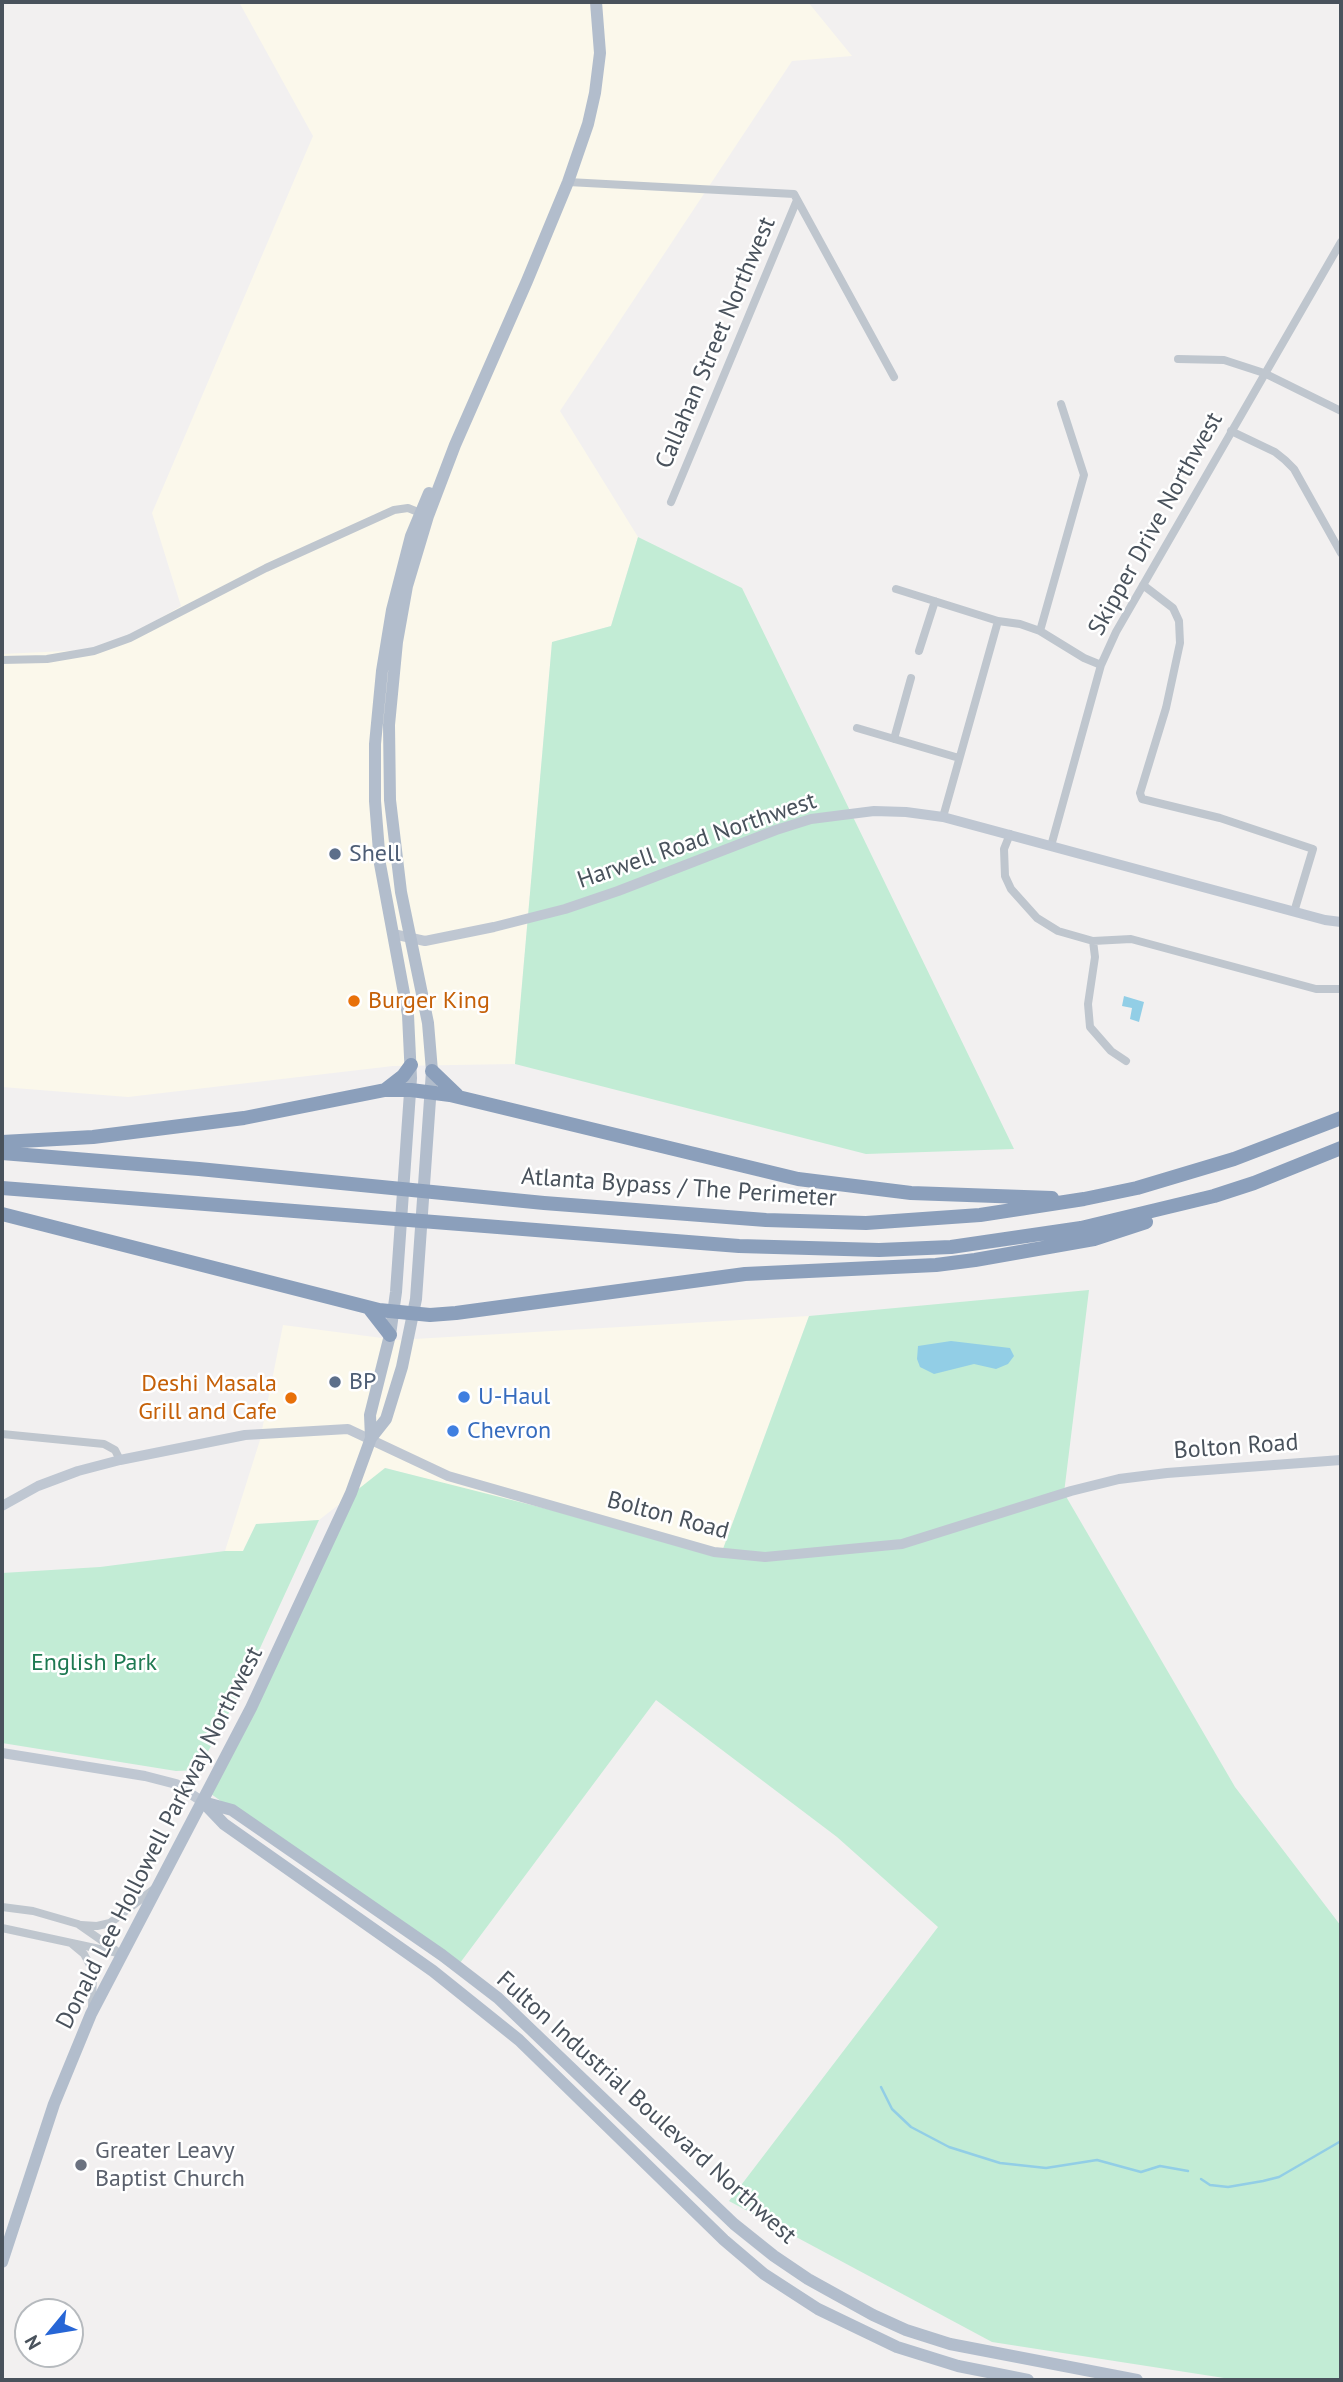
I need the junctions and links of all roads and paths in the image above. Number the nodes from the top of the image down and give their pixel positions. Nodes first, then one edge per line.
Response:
1 (596, 2) edge
2 (568, 182) junction
3 (797, 200) junction
4 (1341, 242) edge
5 (1178, 359) dead end
6 (1264, 373) junction
7 (894, 377) dead end
8 (1061, 404) dead end
9 (1341, 411) edge
10 (1231, 430) junction
11 (671, 502) dead end
12 (424, 515) junction
13 (1341, 553) edge
14 (1143, 585) junction
15 (896, 589) dead end
16 (934, 601) junction
17 (998, 621) junction
18 (1040, 631) junction
19 (919, 651) dead end
20 (2, 660) edge
21 (1101, 664) junction
22 (911, 678) dead end
23 (857, 728) dead end
24 (894, 739) junction
25 (959, 758) junction
26 (943, 817) junction
27 (1010, 834) junction
28 (1051, 846) junction
29 (1294, 912) junction
30 (1341, 922) edge
31 (393, 934) junction
32 (411, 939) junction
33 (1093, 941) junction
34 (1341, 989) edge
35 (1126, 1061) dead end
36 (411, 1065) junction
37 (432, 1071) junction
38 (385, 1090) junction
39 (411, 1090) junction
40 (432, 1092) junction
41 (461, 1097) junction
42 (1341, 1118) edge
43 (2, 1142) edge
44 (1341, 1148) edge
45 (2, 1153) edge
46 (2, 1188) edge
47 (1214, 1196) junction
48 (1084, 1199) junction
49 (2, 1214) edge
50 (368, 1307) junction
51 (394, 1312) junction
52 (414, 1314) junction
53 (390, 1335) junction
54 (2, 1434) edge
55 (371, 1438) junction
56 (120, 1460) junction
57 (1341, 1460) edge
58 (2, 1506) edge
59 (2, 1753) edge
60 (203, 1802) junction
61 (156, 1887) junction
62 (2, 1907) edge
63 (78, 1924) junction
64 (2, 1928) edge
65 (66, 1941) junction
66 (121, 1954) junction
67 (91, 2014) junction
68 (2, 2262) edge
69 (965, 2368) junction
70 (976, 2380) edge
71 (1028, 2380) edge
72 (1136, 2380) edge

1 - 2 main road, Donald Lee Hollowell Parkway Northwest
2 - 3 street
2 - 12 main road, Donald Lee Hollowell Parkway Northwest
3 - 7 street
3 - 11 street, Callahan Street Northwest
4 - 6 street, Skipper Drive Northwest
5 - 6 street
6 - 9 street
6 - 10 street, Skipper Drive Northwest
8 - 18 street
10 - 13 street
10 - 14 street, Skipper Drive Northwest
12 - 20 street
12 - 31 main road, Donald Lee Hollowell Parkway Northwest
12 - 32 main road, Donald Lee Hollowell Parkway Northwest
14 - 21 street, Skipper Drive Northwest
14 - 29 street
15 - 16 street
16 - 17 street
16 - 19 street
17 - 18 street
17 - 25 street
18 - 21 street
21 - 28 street, Skipper Drive Northwest
22 - 24 street
23 - 24 street
24 - 25 street
25 - 26 street
26 - 27 street, Harwell Road Northwest
26 - 32 street, Harwell Road Northwest
27 - 28 street, Harwell Road Northwest
27 - 33 street
28 - 29 street, Harwell Road Northwest
29 - 30 street, Harwell Road Northwest
31 - 32 street, Harwell Road Northwest
31 - 36 main road, Donald Lee Hollowell Parkway Northwest
32 - 37 main road, Donald Lee Hollowell Parkway Northwest
33 - 34 street
33 - 35 street
36 - 38 highway
36 - 39 main road, Donald Lee Hollowell Parkway Northwest
37 - 40 main road, Donald Lee Hollowell Parkway Northwest
37 - 41 highway
38 - 39 highway
38 - 43 highway
39 - 40 highway
39 - 51 main road, Donald Lee Hollowell Parkway Northwest
40 - 41 highway
40 - 52 main road, Donald Lee Hollowell Parkway Northwest
41 - 48 highway
42 - 48 highway, Atlanta Bypass / The Perimeter
44 - 47 highway
45 - 48 highway, Atlanta Bypass / The Perimeter
46 - 47 highway
47 - 52 highway
49 - 50 highway
50 - 51 highway
50 - 53 highway
51 - 52 highway
51 - 53 main road, Donald Lee Hollowell Parkway Northwest
52 - 55 main road, Donald Lee Hollowell Parkway Northwest
53 - 55 main road, Donald Lee Hollowell Parkway Northwest
54 - 56 street
55 - 56 street, Bolton Road
55 - 57 street, Bolton Road
55 - 60 main road, Donald Lee Hollowell Parkway Northwest
56 - 58 street, Bolton Road
59 - 60 street, Fulton Industrial Boulevard Northwest
60 - 61 main road, Donald Lee Hollowell Parkway Northwest
60 - 69 main road, Fulton Industrial Boulevard Northwest
60 - 72 main road, Fulton Industrial Boulevard Northwest
61 - 63 street
61 - 66 main road, Donald Lee Hollowell Parkway Northwest
62 - 63 street
63 - 66 street
64 - 65 street
65 - 66 street
65 - 67 street
66 - 67 main road, Donald Lee Hollowell Parkway Northwest
67 - 68 main road, Donald Lee Hollowell Parkway Northwest
69 - 70 main road
69 - 71 main road, Fulton Industrial Boulevard Northwest

